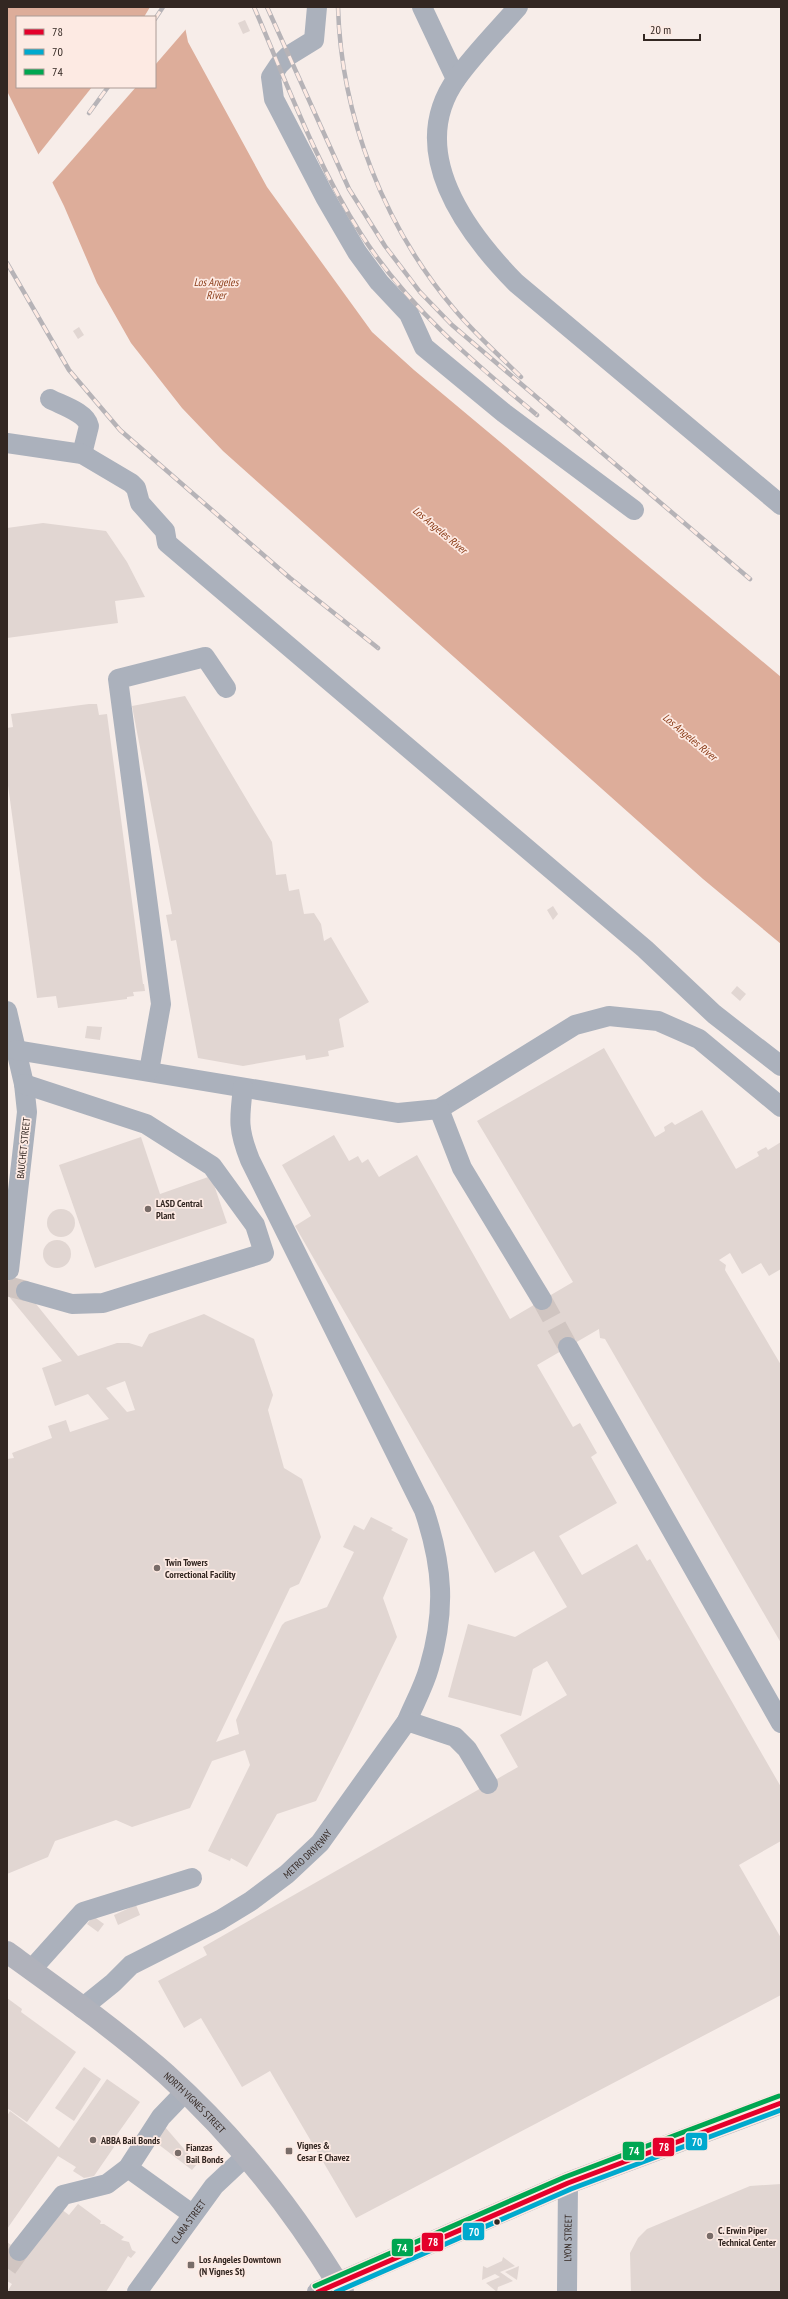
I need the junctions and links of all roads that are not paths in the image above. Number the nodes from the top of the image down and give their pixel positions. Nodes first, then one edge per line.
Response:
1 (317, 7) edge
2 (422, 7) edge
3 (512, 14) edge
4 (456, 79) junction
5 (50, 400) dead end
6 (7, 443) edge
7 (82, 454) junction
8 (781, 505) edge
9 (634, 510) dead end
10 (226, 688) dead end
11 (8, 1019) edge
12 (16, 1050) junction
13 (781, 1066) edge
14 (149, 1071) junction
15 (24, 1084) junction
16 (243, 1088) junction
17 (781, 1107) edge
18 (439, 1109) junction
19 (9, 1270) dead end
20 (26, 1291) tunnel mouth
21 (542, 1300) tunnel mouth
22 (568, 1347) tunnel mouth
23 (407, 1721) junction
24 (781, 1723) edge
25 (488, 1784) dead end
26 (192, 1878) dead end
27 (7, 1952) edge
28 (31, 1970) junction
29 (82, 2008) junction
30 (185, 2092) junction
31 (781, 2103) edge
32 (246, 2156) junction
33 (128, 2168) junction
34 (568, 2183) junction
35 (192, 2214) junction
36 (19, 2251) tunnel mouth
37 (340, 2288) edge
38 (137, 2292) edge
39 (318, 2292) edge
40 (567, 2292) edge

1 - 9 street
2 - 4 street
3 - 4 street
4 - 8 street
5 - 7 street
6 - 7 street
7 - 13 street
10 - 14 street
11 - 12 street, BAUCHET STREET
12 - 14 street
12 - 15 street, BAUCHET STREET
14 - 16 street
15 - 19 street, BAUCHET STREET
15 - 20 street
16 - 18 street
16 - 23 street, METRO DRIVEWAY
17 - 18 street
18 - 21 street
22 - 24 street
23 - 25 street
23 - 29 street, METRO DRIVEWAY
26 - 28 street
27 - 28 main road, NORTH VIGNES STREET
28 - 29 main road, NORTH VIGNES STREET
29 - 30 main road, NORTH VIGNES STREET
30 - 32 main road, NORTH VIGNES STREET
30 - 33 street
31 - 34 main road
32 - 35 street, CLARA STREET
32 - 37 main road, NORTH VIGNES STREET
33 - 35 street
33 - 36 street
34 - 37 main road
34 - 40 street, LYON STREET
35 - 38 street, CLARA STREET
37 - 39 main road

